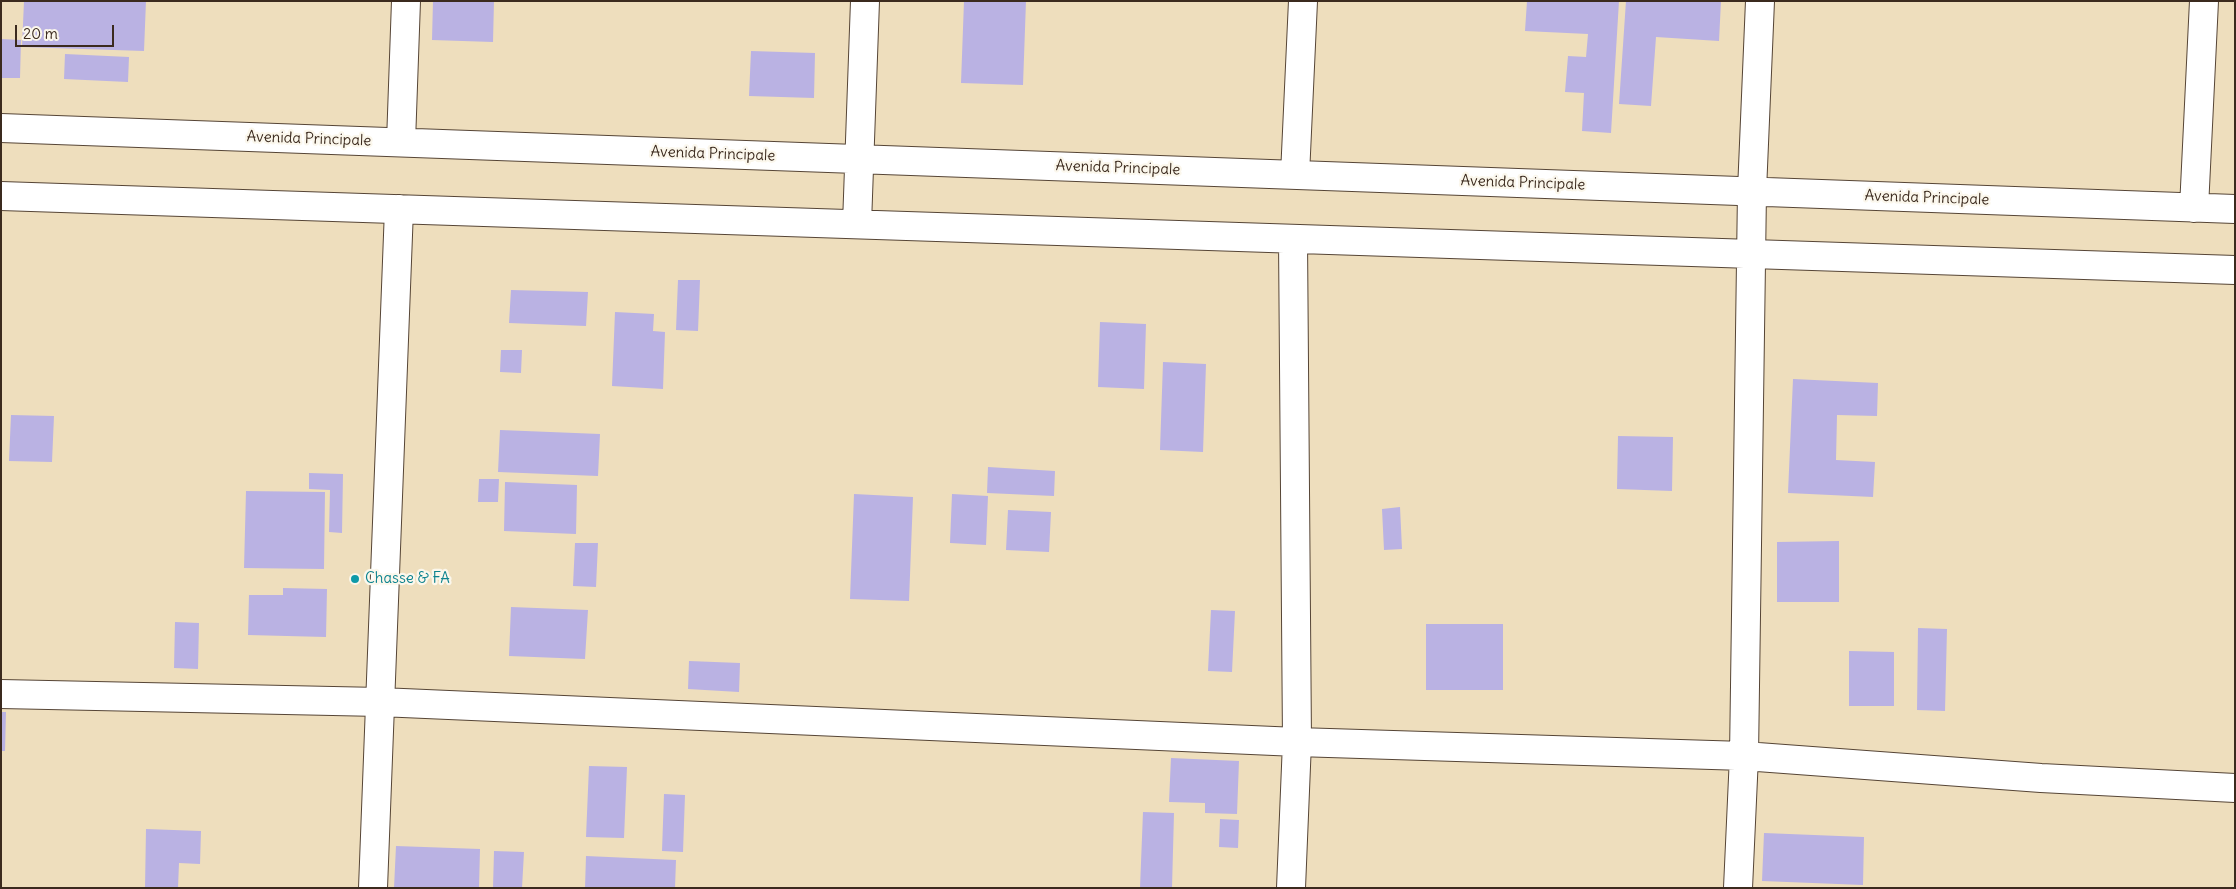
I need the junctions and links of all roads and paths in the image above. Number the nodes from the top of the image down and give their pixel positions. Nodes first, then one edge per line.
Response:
1 (406, 1) edge
2 (865, 1) edge
3 (1303, 1) edge
4 (1760, 1) edge
5 (2204, 1) edge
6 (1, 128) edge
7 (401, 142) junction
8 (858, 159) junction
9 (1295, 175) junction
10 (1752, 191) junction
11 (1, 196) edge
12 (2194, 208) junction
13 (398, 209) junction
14 (2235, 209) edge
15 (857, 224) junction
16 (1293, 239) junction
17 (1751, 254) junction
18 (2235, 270) edge
19 (1, 694) edge
20 (380, 702) junction
21 (1297, 742) junction
22 (1744, 756) junction
23 (2235, 788) edge
24 (373, 888) edge
25 (1291, 888) edge
26 (1738, 888) edge

1 - 7 street
2 - 8 street
3 - 9 street
4 - 10 street
5 - 12 street
6 - 7 street, Avenida Principale
7 - 8 street, Avenida Principale
8 - 9 street, Avenida Principale
8 - 15 street
9 - 10 street, Avenida Principale
10 - 12 street, Avenida Principale
10 - 17 street
11 - 13 street
12 - 14 street, Avenida Principale
13 - 15 street
13 - 20 street
15 - 16 street
16 - 17 street
16 - 21 street
17 - 18 street
17 - 22 street
19 - 20 street
20 - 21 street
20 - 24 street
21 - 22 street
21 - 25 street
22 - 23 street
22 - 26 street

